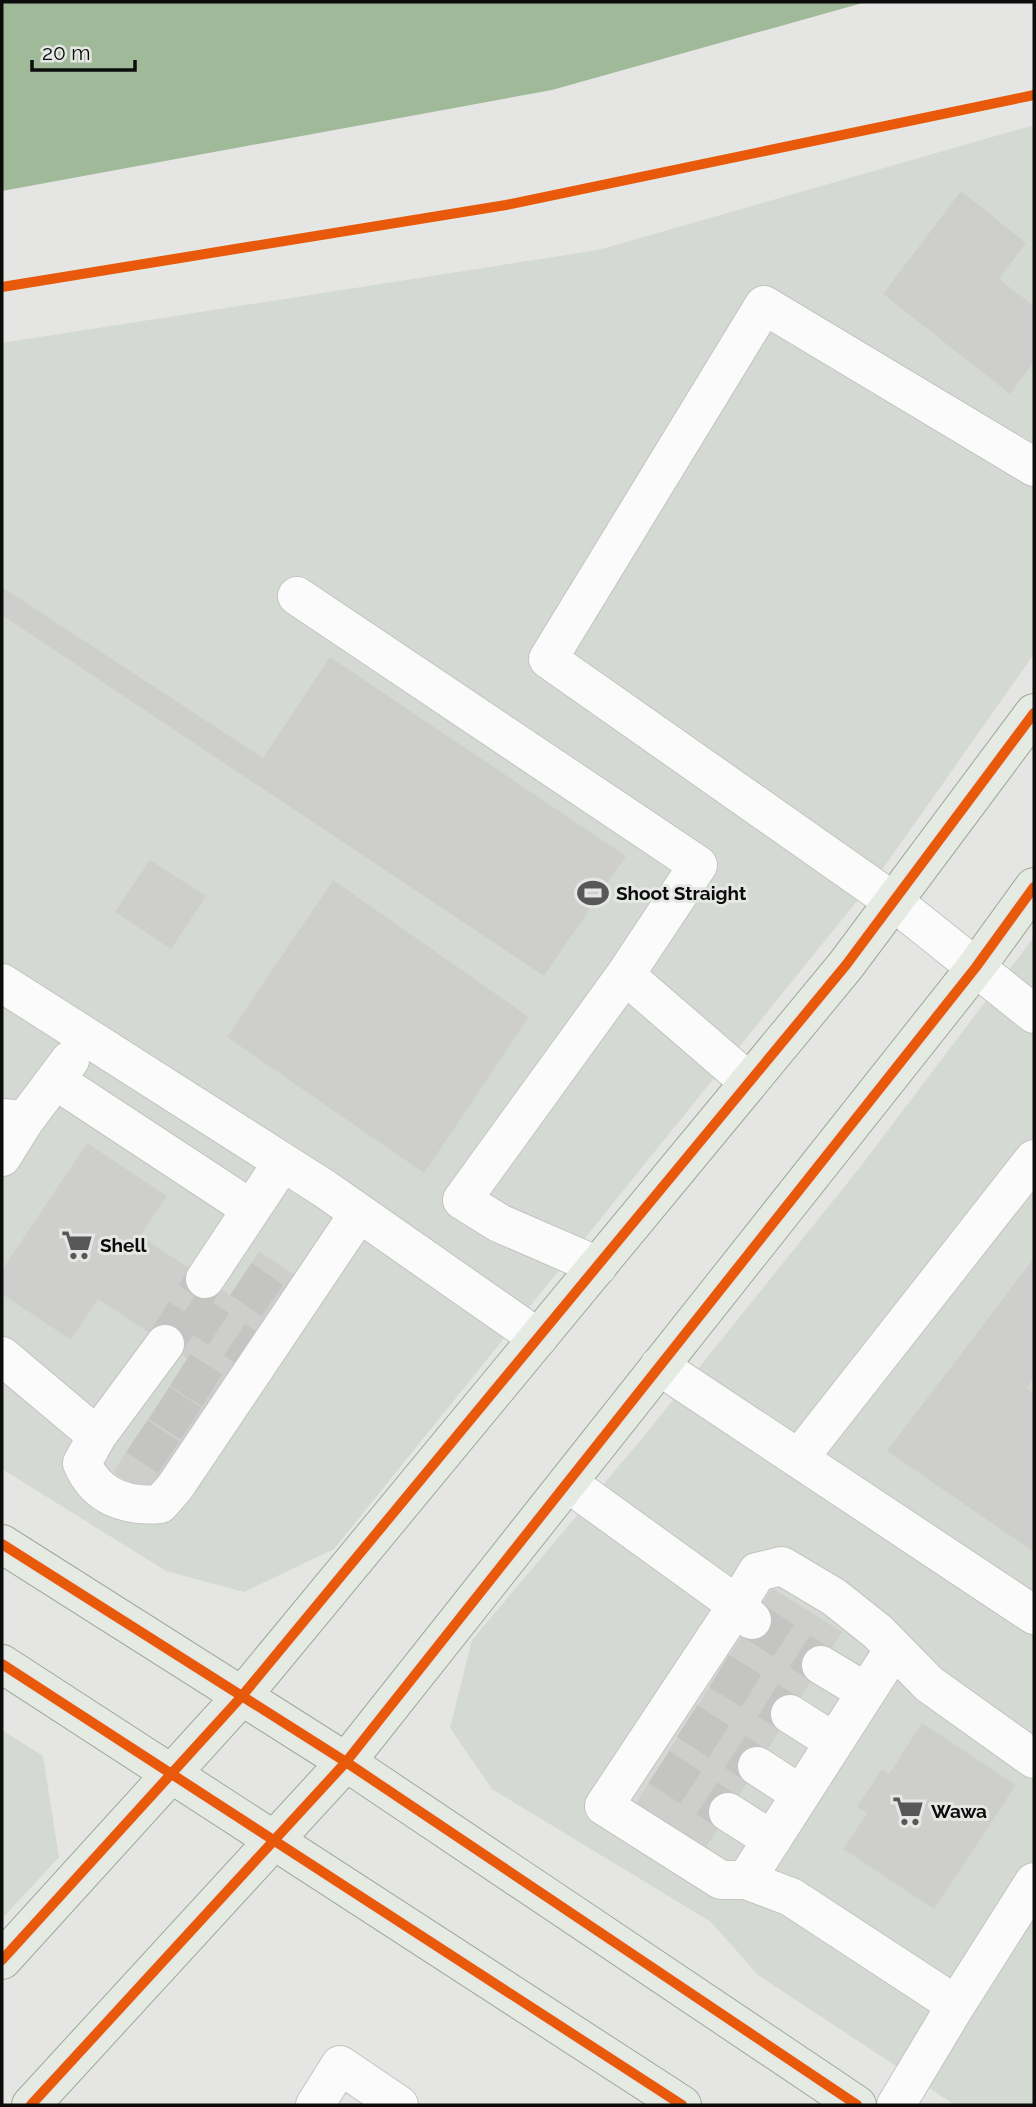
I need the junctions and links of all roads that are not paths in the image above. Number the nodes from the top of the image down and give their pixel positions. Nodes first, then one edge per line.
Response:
1 (1034, 467) edge
2 (297, 596) dead end
3 (1034, 713) edge
4 (1034, 887) edge
5 (894, 902) junction
6 (976, 967) junction
7 (625, 975) junction
8 (2, 983) edge
9 (1034, 1014) edge
10 (86, 1039) junction
11 (55, 1080) junction
12 (749, 1083) junction
13 (13, 1119) edge
14 (2, 1157) edge
15 (1034, 1159) edge
16 (282, 1163) junction
17 (251, 1209) junction
18 (359, 1213) junction
19 (598, 1266) junction
20 (220, 1274) tunnel mouth
21 (538, 1338) junction
22 (2, 1356) edge
23 (167, 1356) tunnel mouth
24 (659, 1366) junction
25 (114, 1430) junction
26 (799, 1458) junction
27 (568, 1482) junction
28 (2, 1544) edge
29 (744, 1613) junction
30 (1034, 1615) edge
31 (894, 1649) junction
32 (2, 1664) edge
33 (821, 1665) tunnel mouth
34 (866, 1692) junction
35 (242, 1696) junction
36 (790, 1714) tunnel mouth
37 (834, 1742) junction
38 (1034, 1759) edge
39 (346, 1762) junction
40 (757, 1766) tunnel mouth
41 (171, 1774) junction
42 (800, 1794) junction
43 (728, 1812) tunnel mouth
44 (772, 1840) junction
45 (273, 1842) junction
46 (746, 1880) junction
47 (1034, 1882) edge
48 (2, 1960) edge
49 (956, 2005) junction
50 (31, 2105) edge
51 (315, 2105) edge
52 (397, 2105) edge
53 (682, 2105) edge
54 (857, 2105) edge
55 (896, 2105) edge

1 - 5 street
2 - 7 street
3 - 5 main road
4 - 6 main road
5 - 6 street
5 - 12 main road
6 - 9 street
6 - 24 main road
7 - 12 street
7 - 19 street
8 - 10 street
10 - 11 street
10 - 16 street
11 - 13 street
11 - 17 street
12 - 19 main road
13 - 14 street
15 - 26 street
16 - 17 street
16 - 18 street
17 - 20 street
18 - 21 street
18 - 25 street
19 - 21 main road
21 - 35 main road
22 - 25 street
23 - 25 street
24 - 26 street
24 - 27 main road
26 - 30 street
27 - 29 street
27 - 39 main road
28 - 35 main road
29 - 31 street
29 - 46 street
31 - 34 street
31 - 38 street
32 - 41 main road
33 - 34 street
34 - 37 street
35 - 39 main road
35 - 41 main road
36 - 37 street
37 - 42 street
39 - 45 main road
39 - 54 main road
40 - 42 street
41 - 45 main road
41 - 48 main road
42 - 44 street
43 - 44 street
44 - 46 street
45 - 50 main road
45 - 53 main road
46 - 49 street
47 - 49 street
49 - 55 street
51 - 52 street

